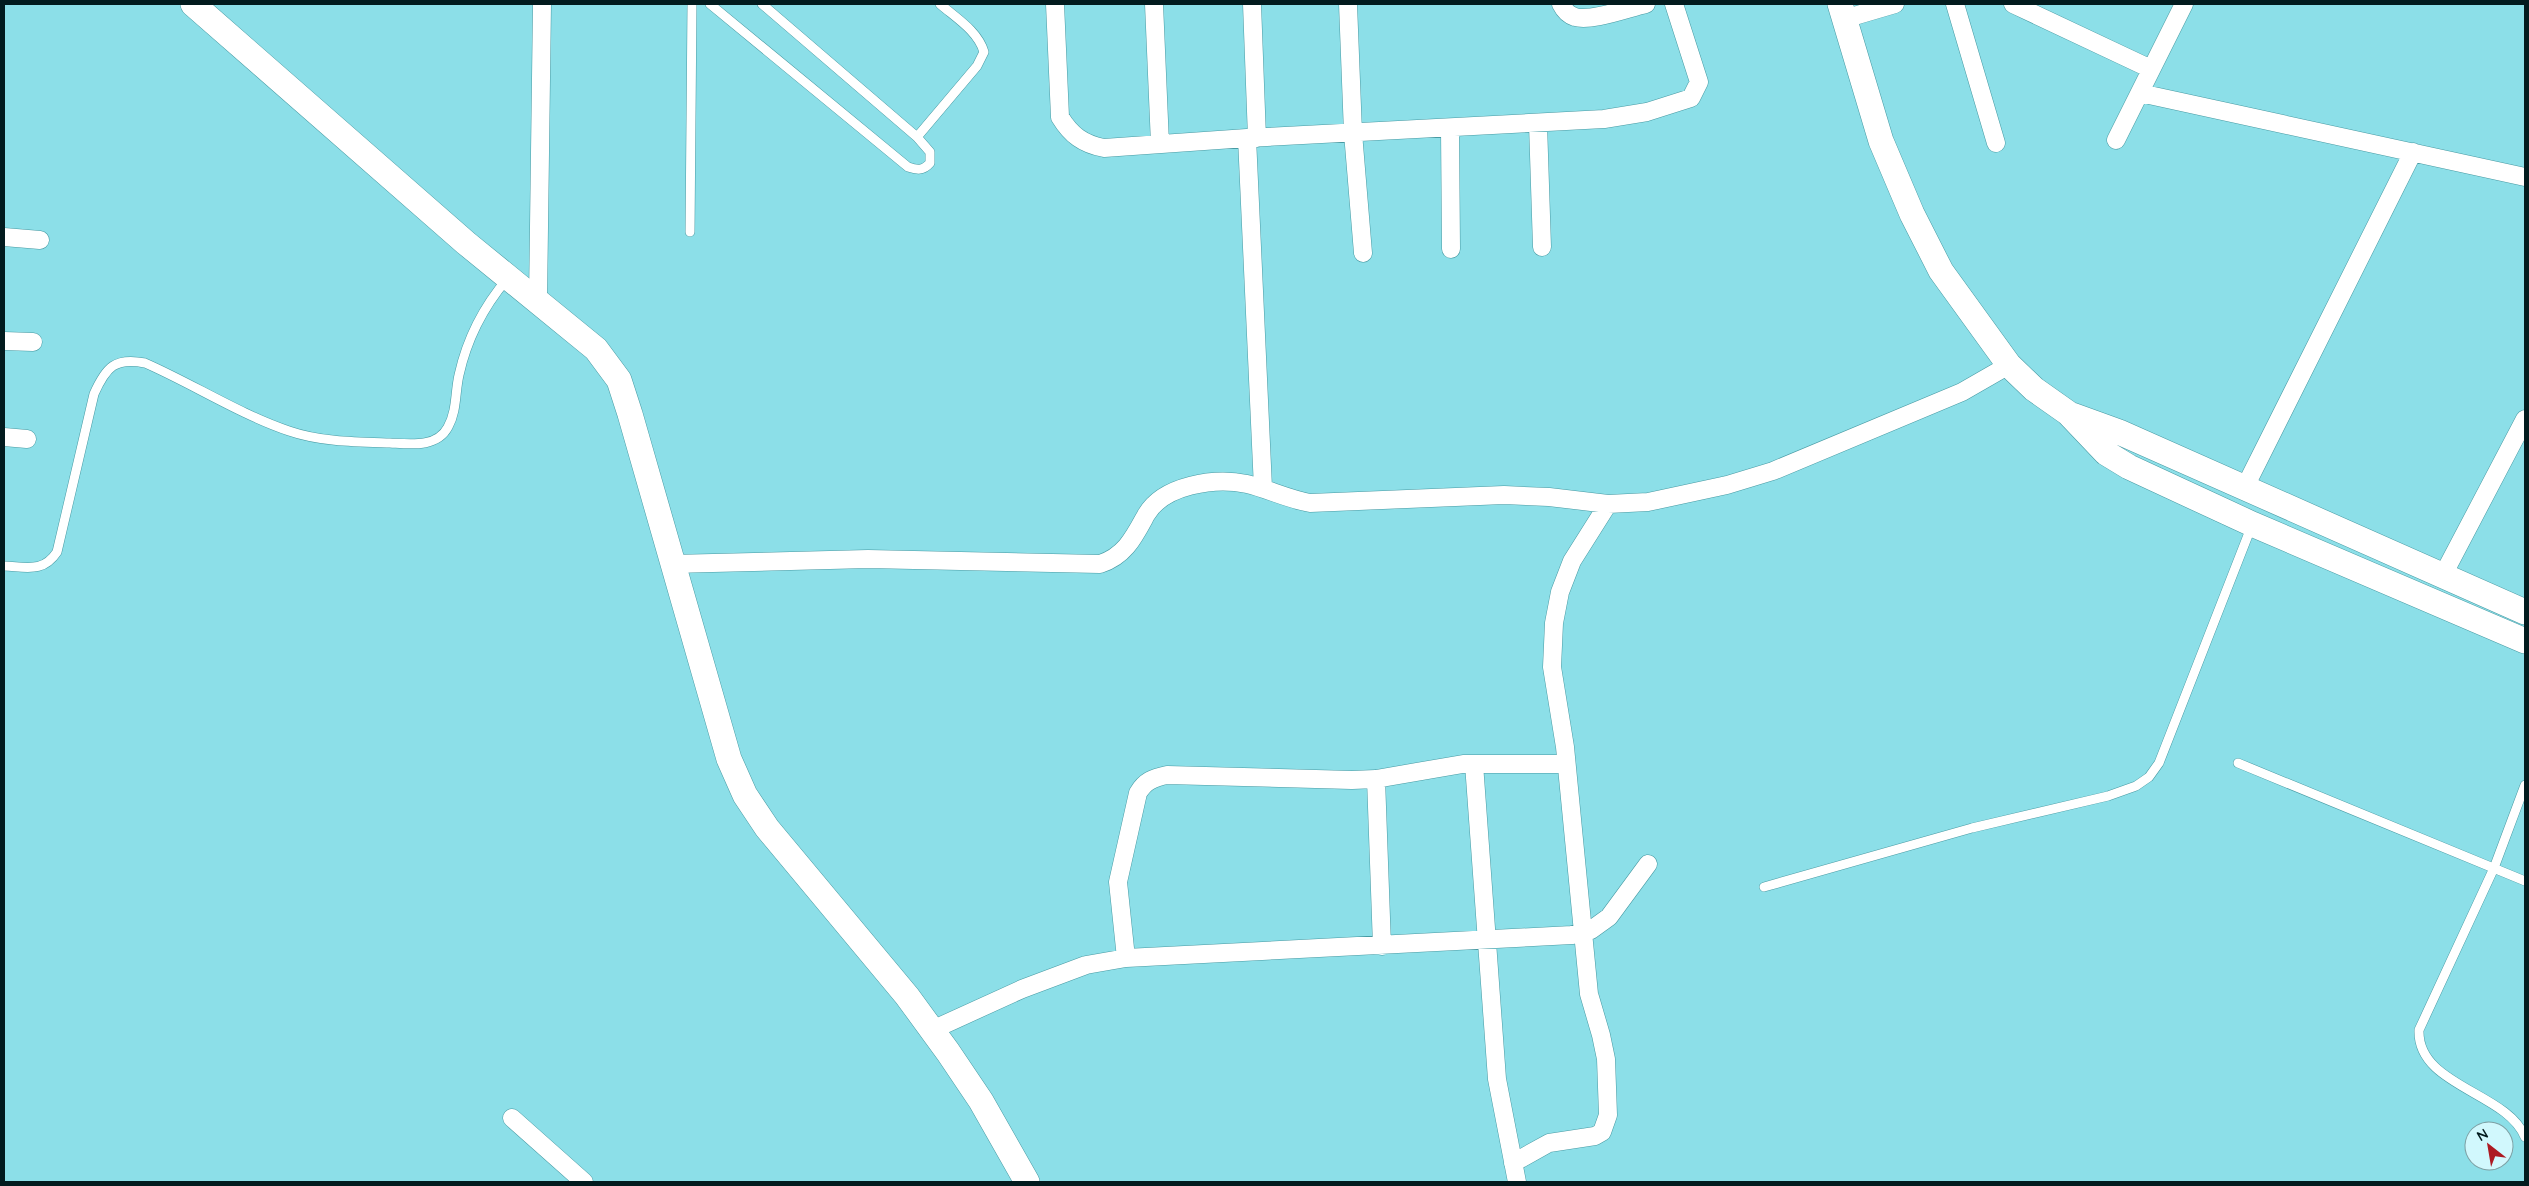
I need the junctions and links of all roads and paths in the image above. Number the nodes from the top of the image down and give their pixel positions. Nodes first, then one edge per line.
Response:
1 (193, 4) edge
2 (542, 4) edge
3 (692, 4) edge
4 (710, 4) edge
5 (762, 4) edge
6 (940, 4) edge
7 (1055, 4) edge
8 (1154, 4) edge
9 (1252, 4) edge
10 (1348, 4) edge
11 (1561, 4) edge
12 (1646, 4) edge
13 (1674, 4) edge
14 (1895, 4) edge
15 (1955, 4) edge
16 (2013, 4) edge
17 (2184, 4) edge
18 (1842, 12) edge
19 (2151, 69) junction
20 (2140, 93) junction
21 (1538, 124) junction
22 (1450, 128) junction
23 (1353, 133) junction
24 (917, 137) junction
25 (1252, 138) junction
26 (2116, 140) dead end
27 (1996, 143) dead end
28 (1160, 144) junction
29 (2413, 152) junction
30 (2525, 177) edge
31 (690, 232) dead end
32 (4, 237) edge
33 (40, 240) dead end
34 (1542, 247) dead end
35 (1451, 249) dead end
36 (1362, 253) dead end
37 (509, 277) junction
38 (538, 300) junction
39 (4, 341) edge
40 (33, 342) dead end
41 (2009, 365) junction
42 (2068, 414) junction
43 (2525, 418) edge
44 (4, 437) edge
45 (26, 439) dead end
46 (2520, 443) edge
47 (1263, 488) junction
48 (2244, 489) junction
49 (1608, 504) junction
50 (2252, 524) junction
51 (672, 564) junction
52 (4, 566) edge
53 (2442, 577) junction
54 (2525, 612) edge
55 (2525, 641) edge
56 (2238, 763) dead end
57 (1474, 764) junction
58 (1565, 764) junction
59 (1376, 779) junction
60 (2525, 785) edge
61 (1648, 864) dead end
62 (2494, 868) junction
63 (2525, 881) edge
64 (1764, 887) dead end
65 (1582, 933) junction
66 (1486, 940) junction
67 (1382, 946) junction
68 (1126, 958) junction
69 (932, 1030) junction
70 (512, 1118) dead end
71 (2525, 1137) edge
72 (1513, 1162) junction
73 (584, 1182) edge
74 (1027, 1182) edge
75 (1517, 1182) edge

1 - 37 street
2 - 38 street
3 - 31 lane
4 - 24 lane
5 - 24 lane
6 - 24 lane
7 - 28 street
8 - 28 street
9 - 25 street
10 - 23 street
11 - 12 street
13 - 21 street
14 - 18 street
15 - 27 street
16 - 19 street
17 - 19 street
18 - 41 street
19 - 20 street
20 - 26 street
20 - 29 street
21 - 22 street
21 - 34 street
22 - 23 street
22 - 35 street
23 - 25 street
23 - 36 street
25 - 28 street
25 - 47 street
29 - 30 street
29 - 48 street
32 - 33 street
37 - 38 street
37 - 52 lane
38 - 51 street
39 - 40 street
41 - 42 street
41 - 49 street
42 - 48 street
42 - 50 street
43 - 46 street
44 - 45 street
46 - 53 street
47 - 49 street
47 - 51 street
48 - 53 street
49 - 58 street
50 - 55 street
50 - 64 lane
51 - 69 street
53 - 54 street
56 - 62 lane
57 - 58 street
57 - 59 street
57 - 66 street
58 - 65 street
59 - 67 street
59 - 68 street
60 - 62 lane
61 - 65 street
62 - 63 lane
62 - 71 lane
65 - 66 street
65 - 72 street
66 - 67 street
66 - 72 street
67 - 68 street
68 - 69 street
69 - 74 street
70 - 73 street
72 - 75 street

